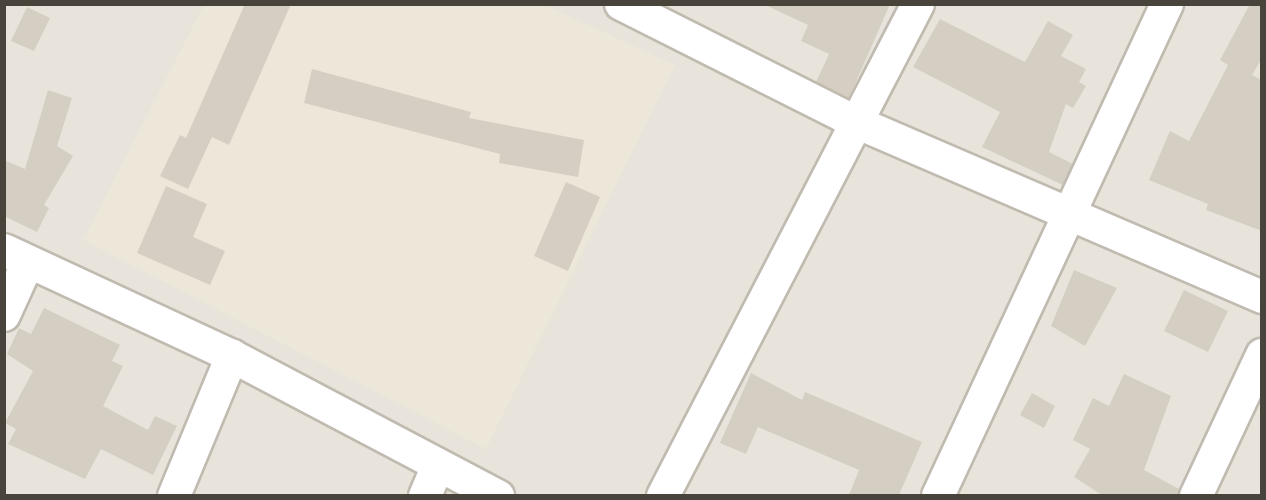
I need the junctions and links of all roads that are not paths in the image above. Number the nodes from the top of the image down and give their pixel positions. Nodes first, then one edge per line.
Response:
1 (621, 4) edge
2 (918, 4) edge
3 (1167, 4) edge
4 (659, 12) edge
5 (858, 123) junction
6 (1066, 216) junction
7 (16, 256) edge
8 (1262, 297) edge
9 (4, 315) edge
10 (1262, 355) edge
11 (232, 356) junction
12 (431, 482) edge
13 (174, 495) edge
14 (498, 495) edge
15 (663, 495) edge
16 (938, 495) edge
17 (1196, 495) edge

1 - 4 street
2 - 5 street
3 - 6 street
4 - 5 street
5 - 6 street
5 - 15 street
6 - 8 street
6 - 16 street
7 - 9 street
7 - 11 street
10 - 17 street
11 - 12 street
11 - 13 street
12 - 14 street

